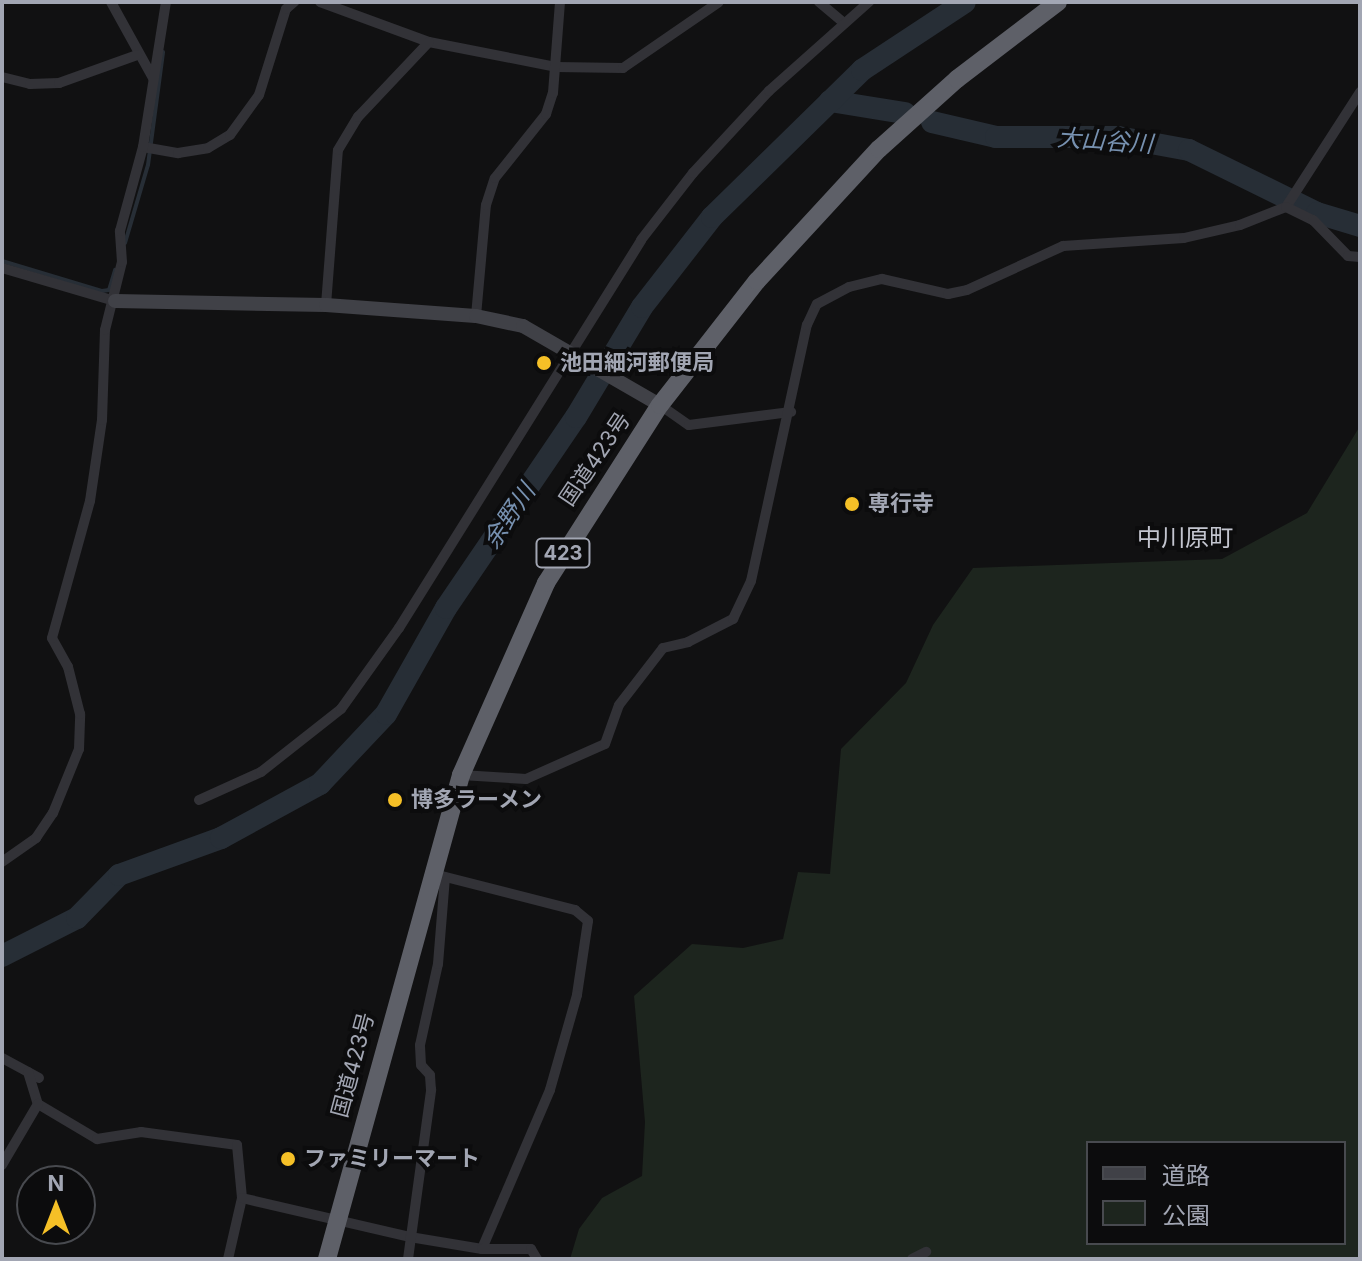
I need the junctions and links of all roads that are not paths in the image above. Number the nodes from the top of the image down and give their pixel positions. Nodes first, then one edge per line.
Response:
1 (111, 2) edge
2 (166, 2) edge
3 (294, 2) edge
4 (320, 2) edge
5 (560, 2) edge
6 (719, 2) edge
7 (819, 2) edge
8 (869, 2) edge
9 (1058, 2) edge
10 (844, 23) junction
11 (429, 42) junction
12 (137, 55) junction
13 (556, 67) junction
14 (2, 77) edge
15 (153, 78) junction
16 (1360, 92) edge
17 (143, 147) junction
18 (1286, 207) junction
19 (1360, 257) edge
20 (2, 268) edge
21 (115, 301) junction
22 (326, 305) junction
23 (476, 316) junction
24 (572, 352) junction
25 (652, 400) junction
26 (791, 412) junction
27 (461, 775) junction
28 (199, 800) dead end
29 (2, 862) edge
30 (437, 875) junction
31 (2, 1058) edge
32 (28, 1072) junction
33 (39, 1078) dead end
34 (38, 1104) junction
35 (2, 1165) edge
36 (242, 1198) junction
37 (336, 1222) junction
38 (410, 1237) junction
39 (482, 1249) junction
40 (926, 1252) dead end
41 (228, 1259) edge
42 (327, 1259) edge
43 (408, 1259) edge
44 (537, 1259) edge
45 (912, 1259) edge

1 - 12 street
2 - 15 street
3 - 17 street
4 - 11 street
5 - 13 street
6 - 13 street
7 - 10 street
8 - 10 street
9 - 25 highway, 国道423号 / 423
10 - 24 street
11 - 13 street
11 - 22 street
12 - 14 street
12 - 15 street
13 - 23 street
15 - 17 street
16 - 18 street
17 - 21 street
18 - 19 street
18 - 26 street
20 - 21 street
21 - 22 street
21 - 29 street
22 - 23 street
23 - 24 street
24 - 25 street
24 - 28 street
25 - 26 street
25 - 27 highway, 国道423号 / 423
26 - 27 street
27 - 30 highway, 国道423号 / 423
30 - 37 highway, 国道423号 / 423
30 - 38 street
30 - 39 street
31 - 32 street
32 - 33 street
32 - 34 street
34 - 35 street
34 - 36 street
36 - 37 street
36 - 41 street
37 - 38 street
37 - 42 highway, 国道423号 / 423
38 - 39 street
38 - 43 street
39 - 44 street
40 - 45 street

